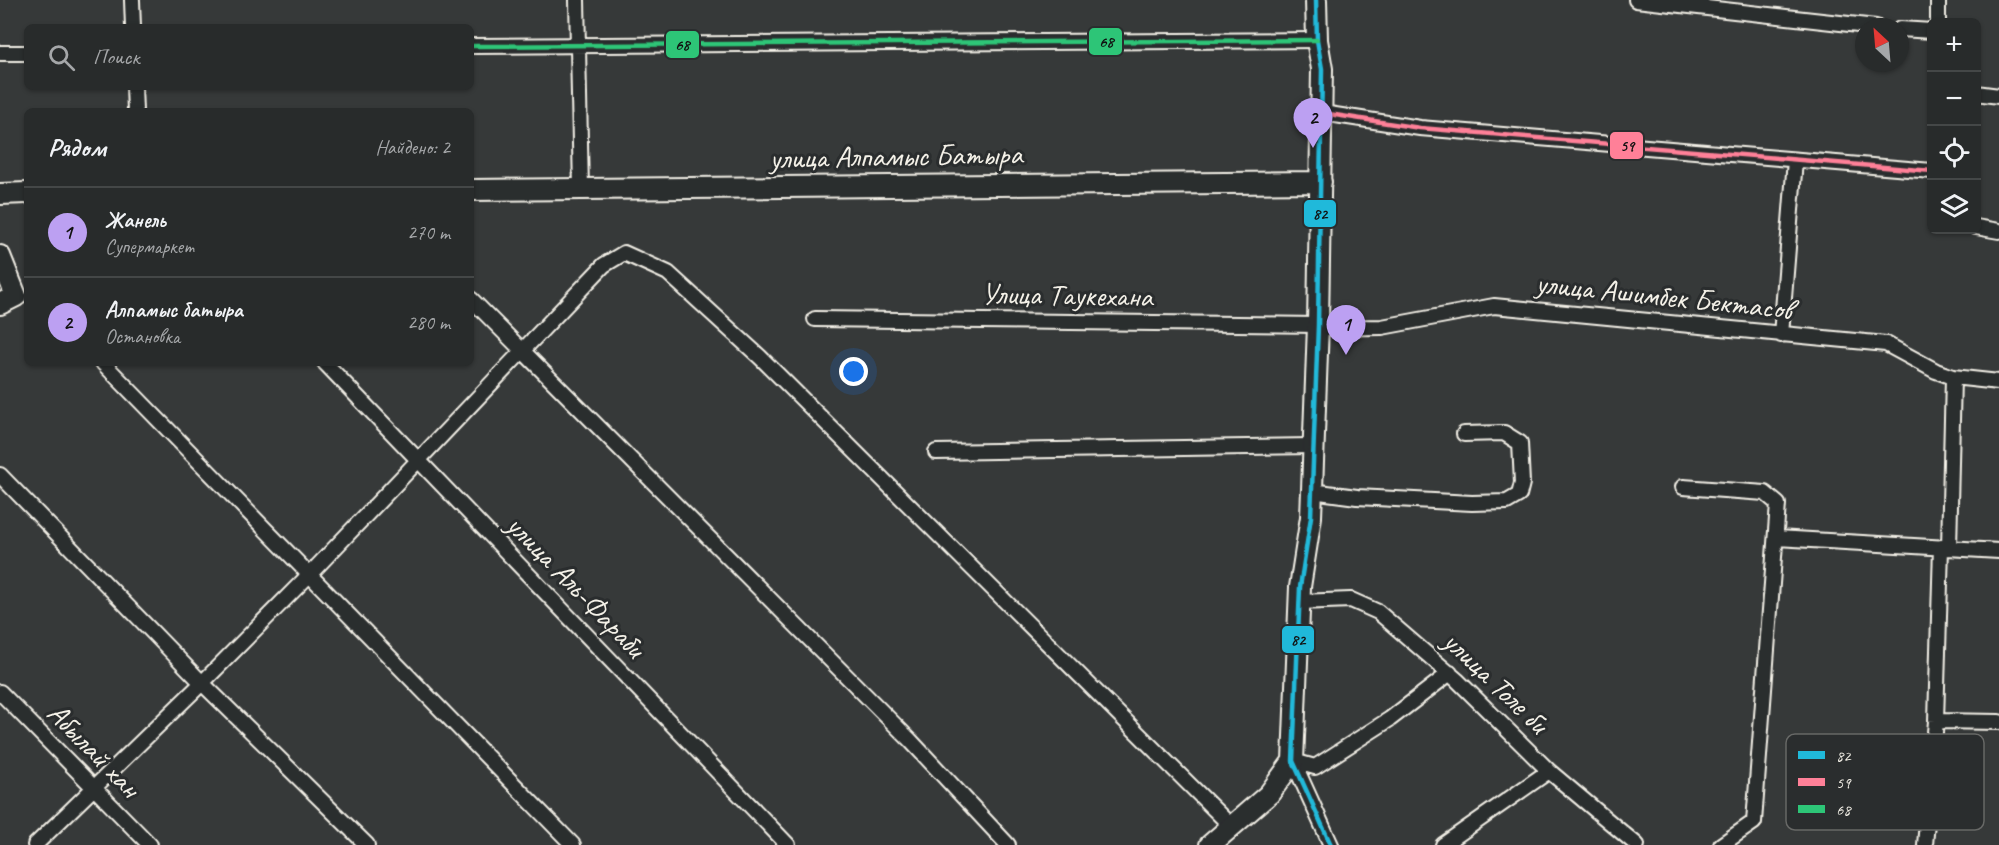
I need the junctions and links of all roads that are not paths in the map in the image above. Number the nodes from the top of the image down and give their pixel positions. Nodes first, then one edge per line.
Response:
1 (132, 0) edge
2 (577, 0) edge
3 (1316, 0) edge
4 (1636, 0) edge
5 (1938, 0) edge
6 (1938, 18) edge
7 (133, 24) edge
8 (1855, 25) edge
9 (1909, 30) edge
10 (1927, 31) edge
11 (1317, 40) junction
12 (576, 44) junction
13 (474, 46) edge
14 (0, 53) edge
15 (24, 53) edge
16 (134, 90) edge
17 (1981, 94) edge
18 (1999, 96) edge
19 (135, 108) edge
20 (1322, 113) junction
21 (1795, 160) junction
22 (1927, 171) edge
23 (1321, 182) junction
24 (474, 190) edge
25 (580, 190) junction
26 (24, 193) edge
27 (0, 194) edge
28 (1981, 228) edge
29 (1999, 231) edge
30 (0, 256) edge
31 (14, 299) edge
32 (474, 302) edge
33 (814, 319) dead end
34 (1318, 327) junction
35 (1781, 335) junction
36 (524, 351) junction
37 (106, 366) edge
38 (328, 366) edge
39 (1953, 376) junction
40 (1999, 382) edge
41 (1464, 434) dead end
42 (1313, 446) junction
43 (936, 452) dead end
44 (417, 460) junction
45 (0, 475) edge
46 (1683, 487) dead end
47 (1312, 491) junction
48 (1777, 538) junction
49 (1945, 547) junction
50 (1999, 551) edge
51 (309, 574) junction
52 (1299, 602) junction
53 (1450, 673) junction
54 (202, 682) junction
55 (0, 692) edge
56 (1936, 721) junction
57 (1999, 722) edge
58 (1935, 734) edge
59 (1293, 761) junction
60 (1549, 771) junction
61 (94, 788) junction
62 (1230, 825) junction
63 (1926, 830) edge
64 (35, 845) edge
65 (150, 845) edge
66 (367, 845) edge
67 (573, 845) edge
68 (788, 845) edge
69 (1008, 845) edge
70 (1210, 845) edge
71 (1332, 845) edge
72 (1443, 845) edge
73 (1637, 845) edge
74 (1720, 845) edge
75 (1925, 845) edge

1 - 7 street
2 - 12 street
3 - 11 street
4 - 8 street
5 - 6 street
9 - 10 street
11 - 12 street
11 - 20 street
12 - 13 street
12 - 25 street
14 - 15 street
16 - 19 street
17 - 18 street
20 - 21 street
20 - 23 street
21 - 22 street
21 - 35 street
23 - 25 street, улица Алпамыс Батыра
23 - 34 street
24 - 25 street, улица Алпамыс Батыра
26 - 27 street
28 - 29 street
30 - 31 street
32 - 36 street
33 - 34 street, Улица Таукехана
34 - 35 street, улица Ашимбек Бектасов
34 - 42 street
35 - 39 street, улица Ашимбек Бектасов
36 - 44 street
36 - 62 street
36 - 69 street
37 - 51 street
38 - 44 street, улица Аль-Фараби
39 - 40 street, улица Ашимбек Бектасов
39 - 49 street
41 - 47 street
42 - 43 street
42 - 47 street
44 - 51 street
44 - 68 street, улица Аль-Фараби
45 - 54 street
46 - 48 street
47 - 52 street
48 - 49 street
48 - 74 street
49 - 50 street
49 - 56 street
51 - 54 street
51 - 67 street
52 - 53 street, улица Толе би
52 - 59 street
53 - 59 street
53 - 60 street, улица Толе би
54 - 61 street
54 - 66 street
55 - 61 street, Абылай хан
56 - 57 street
56 - 58 street
59 - 62 street
59 - 71 street
60 - 72 street
60 - 73 street, улица Толе би
61 - 64 street
61 - 65 street, Абылай хан
62 - 70 street
63 - 75 street

